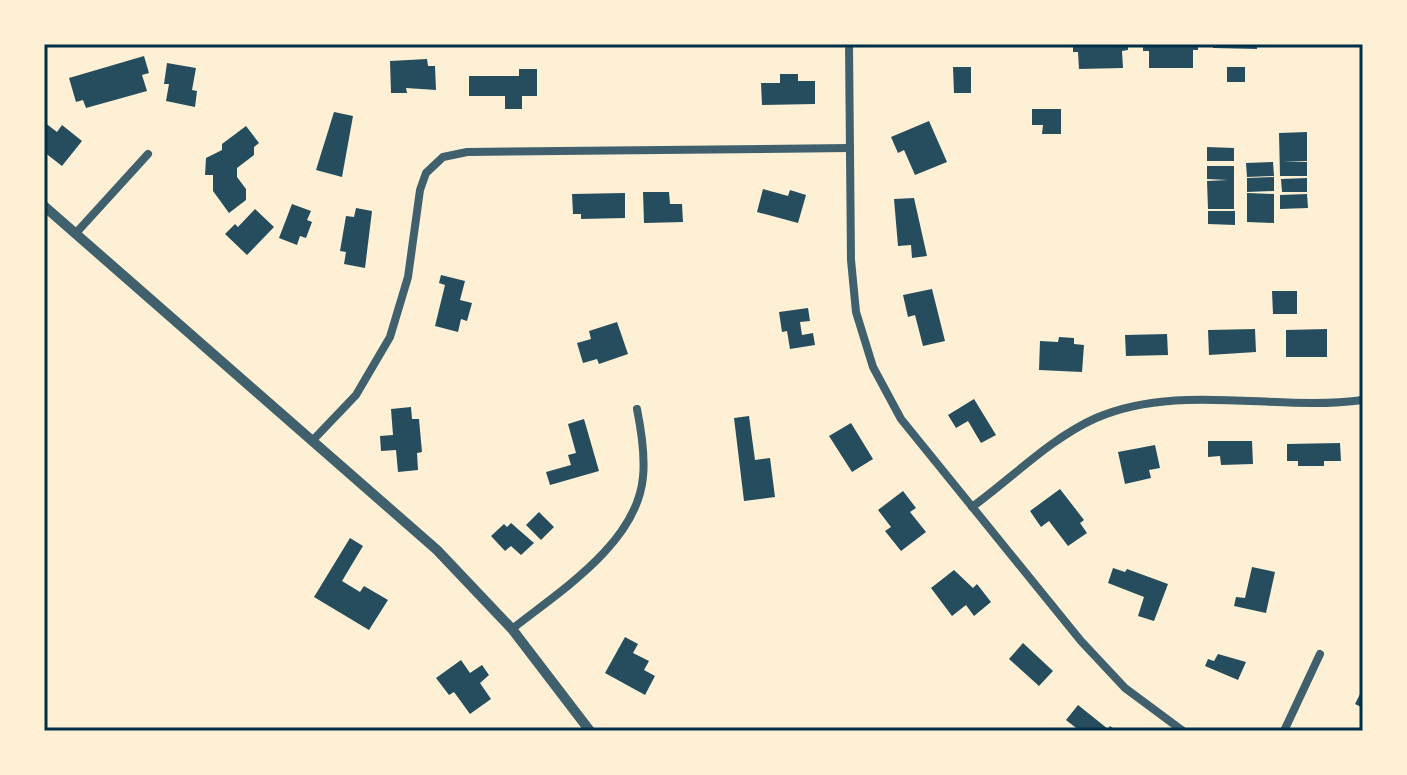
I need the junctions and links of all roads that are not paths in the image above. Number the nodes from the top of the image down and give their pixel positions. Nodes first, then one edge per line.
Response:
1 (849, 44) edge
2 (850, 148) junction
3 (148, 154) dead end
4 (44, 206) edge
5 (76, 233) junction
6 (1363, 400) edge
7 (637, 409) dead end
8 (314, 439) junction
9 (972, 507) junction
10 (512, 629) junction
11 (1320, 654) dead end
12 (590, 731) edge
13 (1183, 731) edge
14 (1284, 731) edge

1 - 2 street
2 - 8 street
2 - 9 street
3 - 5 street
4 - 5 street
5 - 8 street
6 - 9 street
7 - 10 street
8 - 10 street
9 - 13 street
10 - 12 street
11 - 14 street

